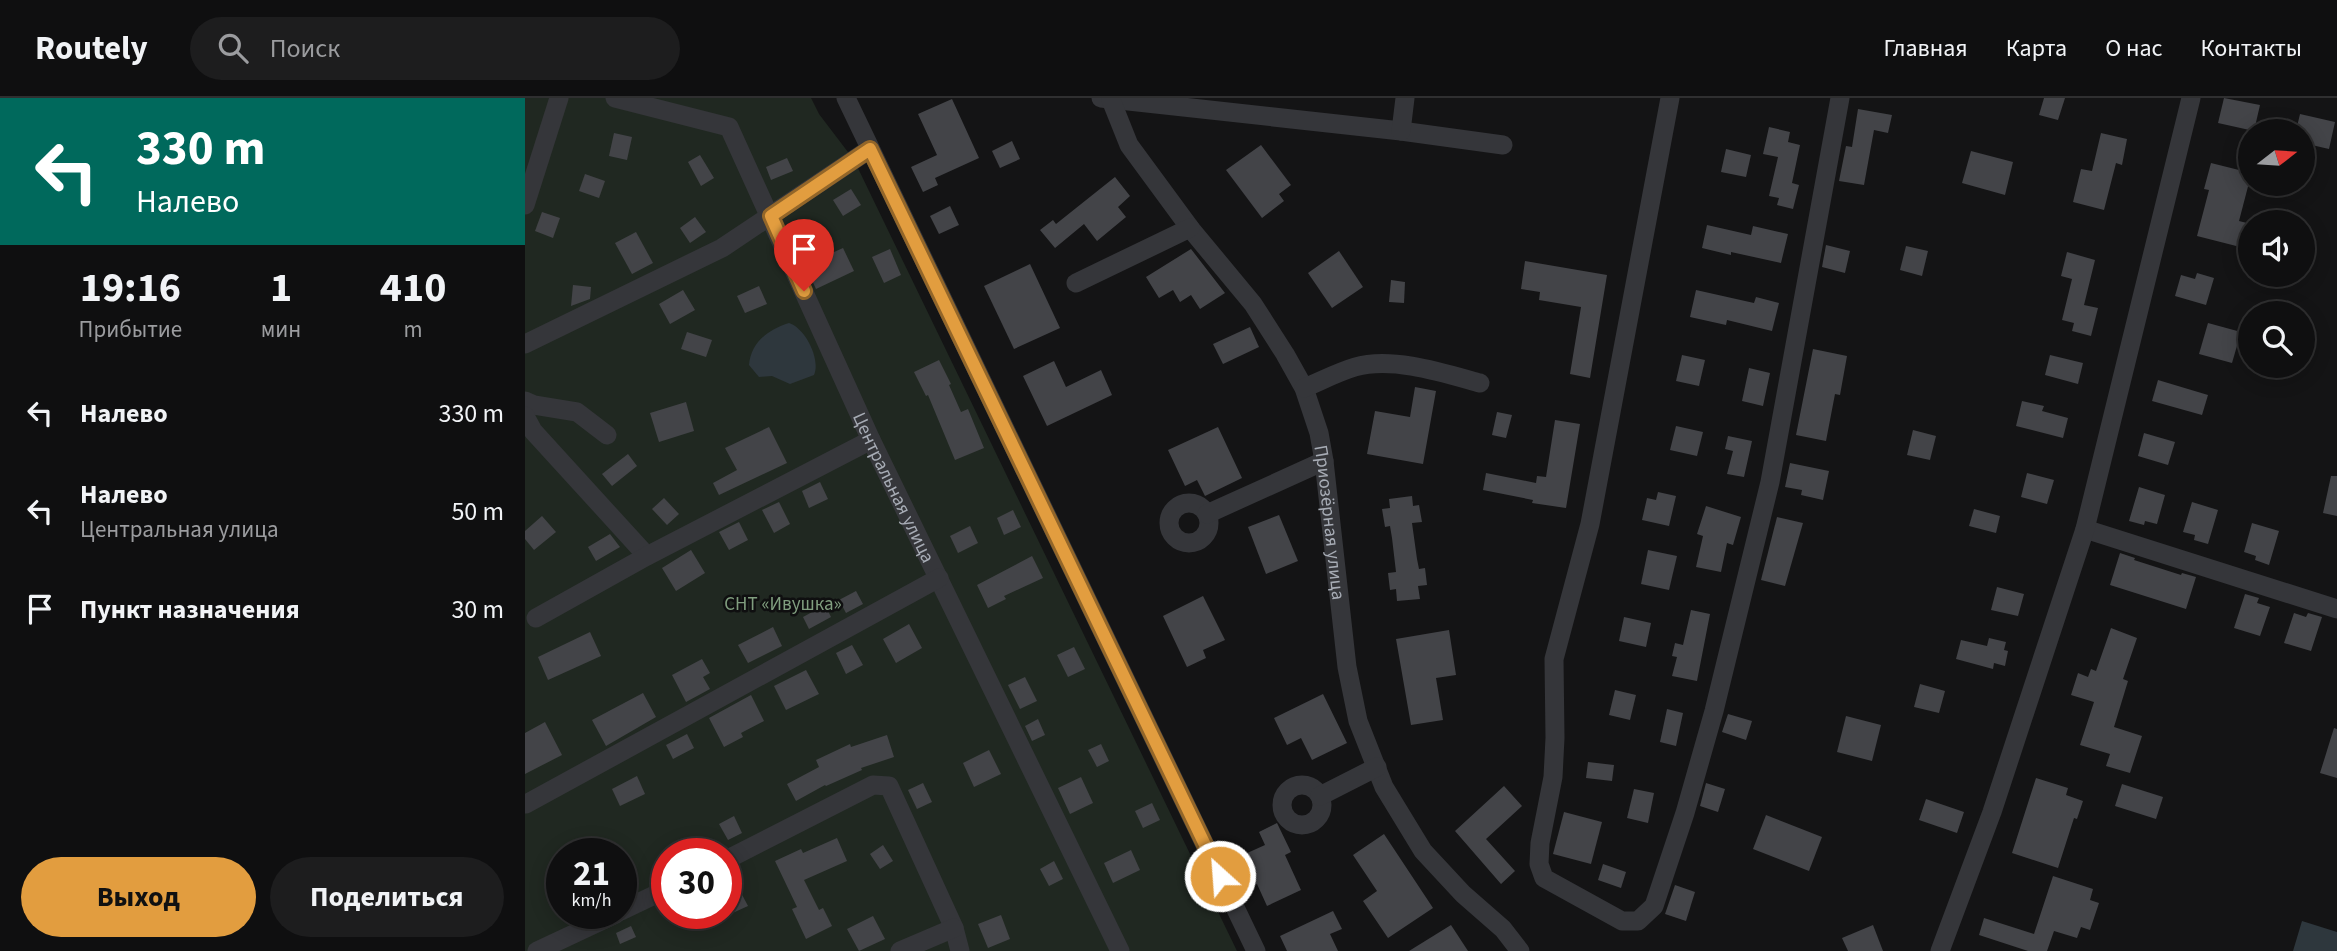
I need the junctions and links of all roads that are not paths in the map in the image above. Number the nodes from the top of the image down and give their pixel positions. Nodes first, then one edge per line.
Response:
1 (559, 98) edge
2 (615, 98) edge
3 (846, 98) edge
4 (1405, 98) edge
5 (1670, 98) edge
6 (1840, 98) edge
7 (2191, 98) edge
8 (1105, 99) edge
9 (1401, 131) junction
10 (1503, 145) dead end
11 (870, 149) junction
12 (525, 205) edge
13 (771, 216) junction
14 (1190, 228) junction
15 (1076, 283) dead end
16 (525, 344) edge
17 (1480, 383) dead end
18 (1304, 388) junction
19 (525, 401) edge
20 (525, 416) edge
21 (607, 435) dead end
22 (871, 440) junction
23 (1324, 461) junction
24 (1207, 514) dead end
25 (2085, 529) junction
26 (647, 556) junction
27 (939, 578) junction
28 (2337, 609) edge
29 (536, 618) dead end
30 (1377, 767) junction
31 (1320, 796) dead end
32 (526, 804) edge
33 (742, 852) edge
34 (954, 928) junction
35 (584, 929) edge
36 (537, 951) edge
37 (900, 951) edge
38 (960, 951) edge
39 (1120, 951) edge
40 (1256, 951) edge
41 (1520, 951) edge
42 (1940, 951) edge

1 - 12 street
2 - 13 street, Центральная улица
3 - 11 street
4 - 9 street
5 - 6 street
7 - 25 street
8 - 9 street
8 - 14 street, Приозёрная улица
9 - 10 street
11 - 13 street
11 - 40 street
13 - 16 street
13 - 22 street, Центральная улица
14 - 15 street
14 - 18 street, Приозёрная улица
17 - 18 street
18 - 23 street, Приозёрная улица
19 - 21 street
20 - 26 street
22 - 26 street
22 - 27 street, Центральная улица
23 - 24 street
23 - 30 street, Приозёрная улица
25 - 28 street
25 - 42 street
26 - 29 street
27 - 32 street
27 - 39 street, Центральная улица
30 - 31 street
30 - 41 street, Приозёрная улица
33 - 34 street
34 - 37 street
34 - 38 street
35 - 36 street

